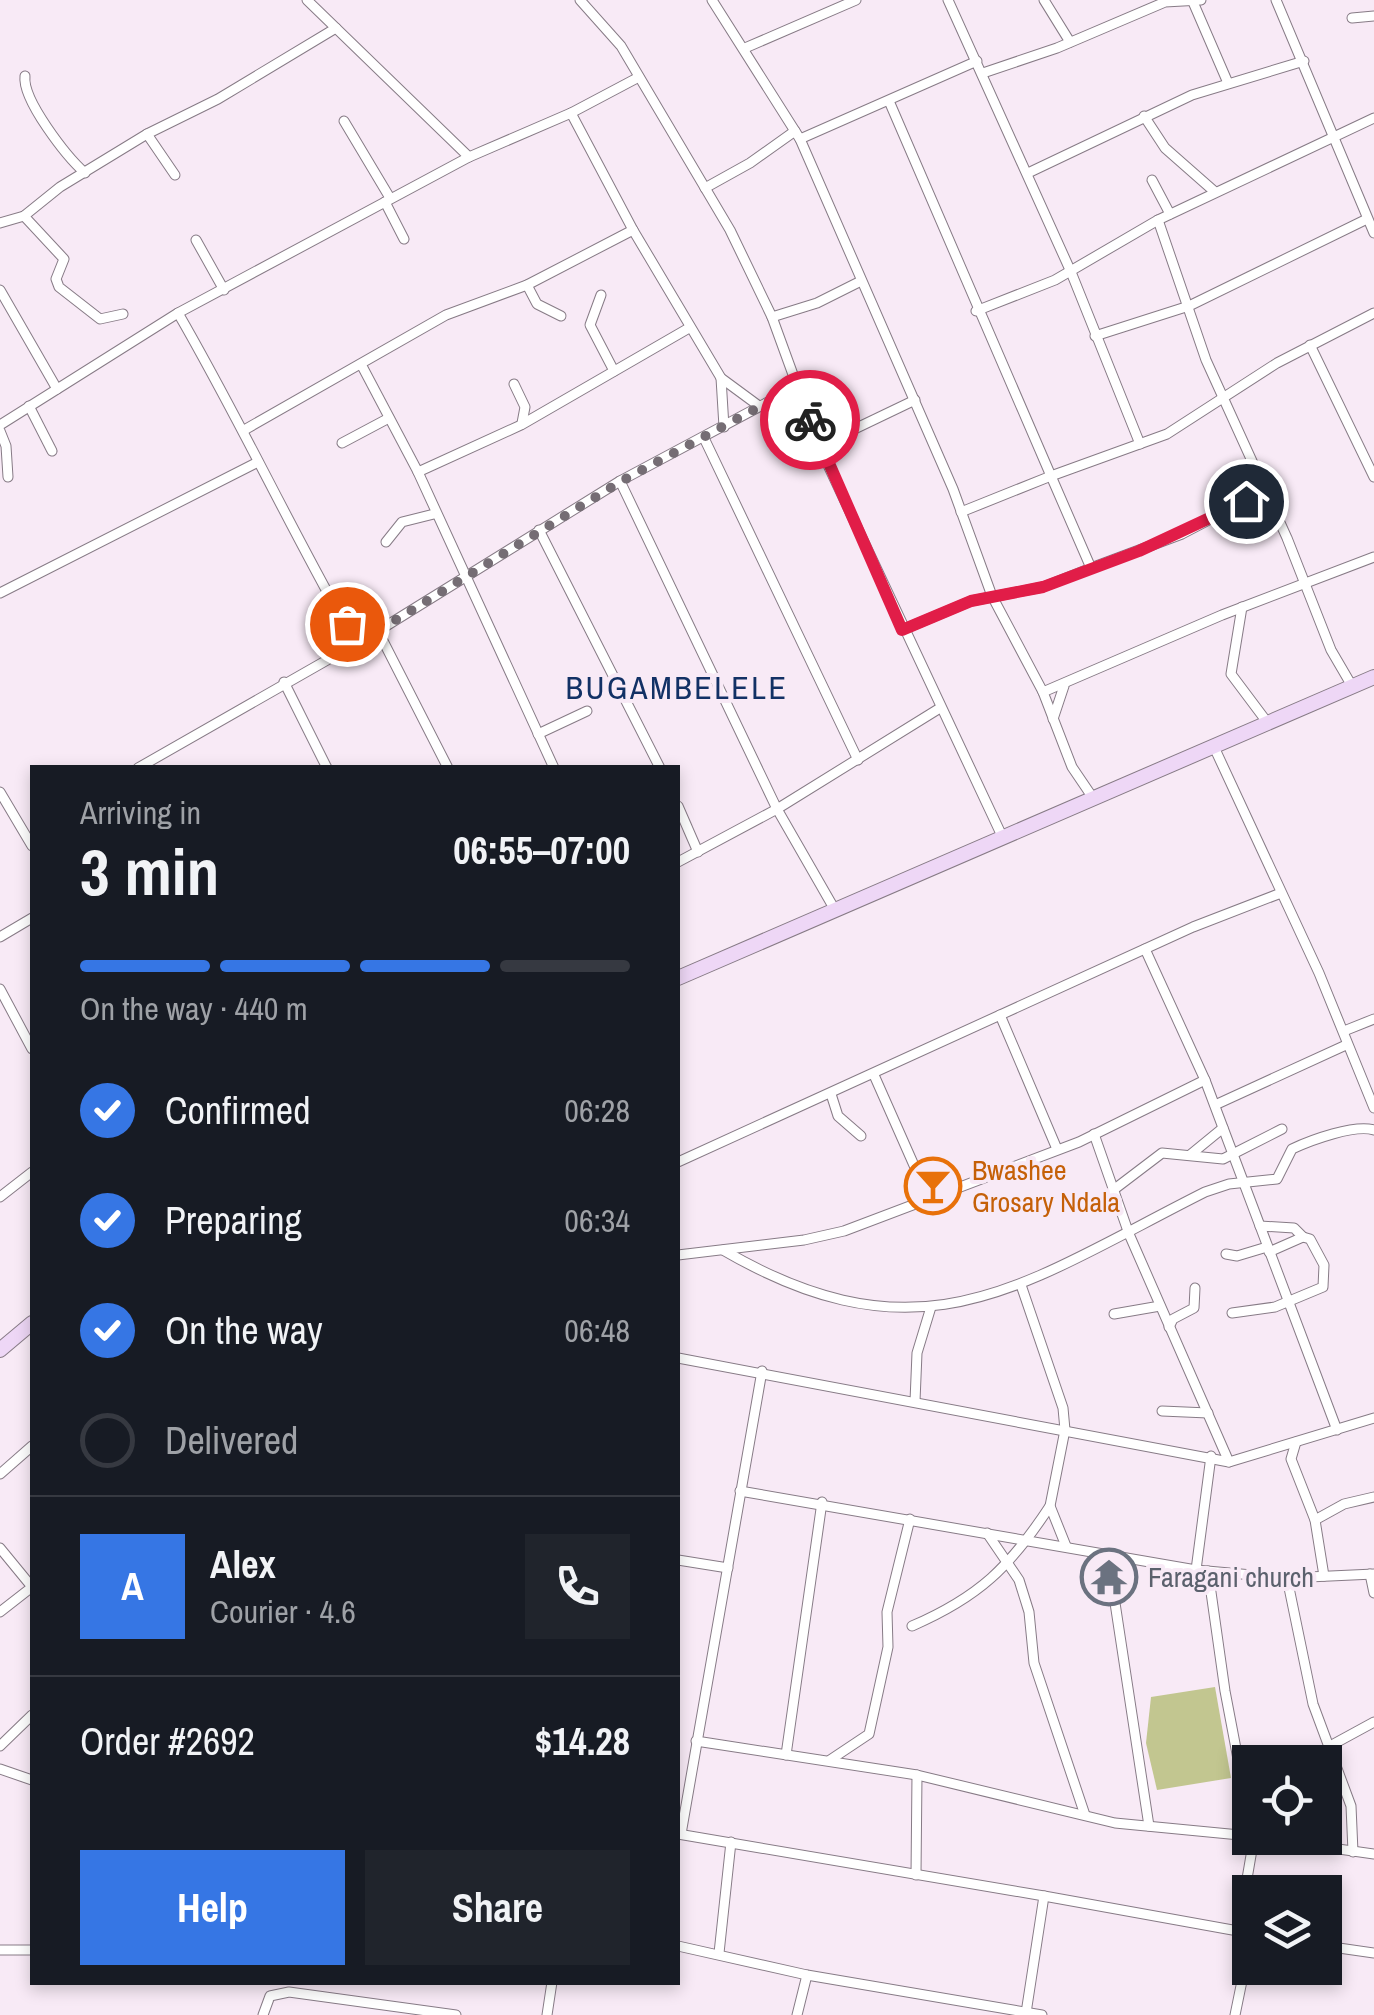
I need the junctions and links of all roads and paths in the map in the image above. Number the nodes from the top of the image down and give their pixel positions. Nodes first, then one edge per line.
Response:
1 (306, 0) edge
2 (580, 0) edge
3 (712, 0) edge
4 (856, 0) edge
5 (948, 0) edge
6 (1044, 0) edge
7 (1276, 0) edge
8 (1197, 1) edge
9 (1374, 16) edge
10 (1352, 18) dead end
11 (336, 28) junction
12 (1070, 42) junction
13 (744, 48) junction
14 (978, 61) junction
15 (1304, 61) junction
16 (983, 73) junction
17 (25, 76) dead end
18 (639, 77) junction
19 (1228, 83) junction
20 (889, 100) junction
21 (571, 113) junction
22 (1144, 116) junction
23 (1374, 118) edge
24 (344, 122) dead end
25 (146, 134) junction
26 (797, 135) junction
27 (1332, 138) junction
28 (469, 157) junction
29 (1028, 172) junction
30 (84, 174) junction
31 (176, 175) dead end
32 (1152, 180) dead end
33 (704, 188) junction
34 (1215, 192) junction
35 (388, 200) junction
36 (1170, 214) junction
37 (24, 216) junction
38 (1367, 219) junction
39 (1158, 220) junction
40 (0, 224) edge
41 (633, 230) junction
42 (1374, 234) edge
43 (404, 239) dead end
44 (196, 240) dead end
45 (1071, 272) junction
46 (861, 282) junction
47 (527, 285) junction
48 (0, 290) edge
49 (224, 290) junction
50 (601, 295) dead end
51 (1374, 303) edge
52 (1189, 306) junction
53 (976, 311) junction
54 (178, 313) junction
55 (124, 314) dead end
56 (1371, 314) edge
57 (561, 316) dead end
58 (772, 317) junction
59 (689, 328) junction
60 (1095, 336) junction
61 (1310, 344) junction
62 (362, 366) junction
63 (614, 371) junction
64 (721, 378) junction
65 (514, 384) dead end
66 (798, 386) junction
67 (57, 389) junction
68 (1225, 396) junction
69 (915, 400) junction
70 (29, 406) junction
71 (759, 406) junction
72 (389, 418) junction
73 (522, 425) junction
74 (724, 427) junction
75 (0, 428) edge
76 (246, 430) junction
77 (704, 438) junction
78 (342, 443) dead end
79 (1140, 444) junction
80 (819, 446) junction
81 (52, 451) dead end
82 (258, 462) junction
83 (418, 472) junction
84 (1051, 476) junction
85 (1374, 476) edge
86 (8, 477) dead end
87 (620, 482) junction
88 (1266, 490) junction
89 (960, 512) junction
90 (434, 514) junction
91 (539, 530) junction
92 (386, 542) dead end
93 (1374, 556) edge
94 (1092, 568) junction
95 (466, 574) junction
96 (1305, 582) junction
97 (0, 592) edge
98 (992, 596) junction
99 (1242, 607) junction
100 (347, 624) junction
101 (902, 630) junction
102 (378, 631) junction
103 (350, 644) junction
104 (1374, 677) edge
105 (284, 682) junction
106 (1064, 686) junction
107 (1352, 686) junction
108 (1042, 692) junction
109 (940, 708) junction
110 (587, 711) dead end
111 (1052, 719) junction
112 (1266, 722) junction
113 (538, 734) junction
114 (1214, 748) junction
115 (858, 760) junction
116 (143, 765) edge
117 (325, 765) edge
118 (446, 765) edge
119 (553, 765) edge
120 (658, 765) edge
121 (0, 792) edge
122 (1091, 796) junction
123 (777, 809) junction
124 (680, 811) edge
125 (1002, 836) junction
126 (30, 837) edge
127 (698, 852) junction
128 (680, 861) edge
129 (1281, 893) junction
130 (835, 910) junction
131 (30, 919) edge
132 (0, 937) edge
133 (1145, 949) junction
134 (680, 977) edge
135 (0, 990) edge
136 (1000, 1014) junction
137 (1374, 1019) edge
138 (1344, 1031) junction
139 (1346, 1044) junction
140 (30, 1045) edge
141 (874, 1075) junction
142 (1205, 1080) junction
143 (1370, 1089) edge
144 (830, 1094) junction
145 (1214, 1105) junction
146 (1374, 1108) edge
147 (1223, 1128) junction
148 (1282, 1129) dead end
149 (1374, 1130) edge
150 (1094, 1134) junction
151 (861, 1136) dead end
152 (1057, 1149) junction
153 (1235, 1154) junction
154 (1190, 1155) junction
155 (680, 1161) edge
156 (30, 1173) edge
157 (1245, 1184) junction
158 (2, 1191) edge
159 (1112, 1191) junction
160 (928, 1198) junction
161 (1260, 1226) junction
162 (1129, 1234) junction
163 (1303, 1237) junction
164 (723, 1250) junction
165 (1268, 1250) junction
166 (1226, 1254) dead end
167 (680, 1255) edge
168 (1021, 1286) junction
169 (1195, 1288) dead end
170 (1287, 1303) junction
171 (1160, 1306) junction
172 (931, 1307) junction
173 (1232, 1313) dead end
174 (1114, 1314) dead end
175 (30, 1325) edge
176 (1170, 1328) junction
177 (0, 1350) edge
178 (680, 1358) edge
179 (762, 1371) junction
180 (915, 1400) junction
181 (1162, 1411) dead end
182 (1208, 1413) junction
183 (1374, 1418) edge
184 (1065, 1430) junction
185 (1337, 1430) junction
186 (1296, 1442) junction
187 (30, 1448) edge
188 (1211, 1456) junction
189 (1229, 1462) junction
190 (0, 1474) edge
191 (740, 1490) junction
192 (1374, 1496) edge
193 (822, 1502) junction
194 (1050, 1506) junction
195 (1309, 1506) junction
196 (1330, 1511) junction
197 (910, 1519) junction
198 (1315, 1520) junction
199 (986, 1532) junction
200 (1028, 1539) junction
201 (1066, 1546) junction
202 (0, 1548) edge
203 (1108, 1557) junction
204 (680, 1560) edge
205 (1010, 1563) junction
206 (728, 1568) junction
207 (1196, 1570) junction
208 (1208, 1571) junction
209 (1372, 1574) edge
210 (1324, 1576) junction
211 (1287, 1578) junction
212 (30, 1585) edge
213 (30, 1589) edge
214 (1374, 1594) edge
215 (0, 1612) edge
216 (912, 1626) dead end
217 (30, 1717) edge
218 (1373, 1722) edge
219 (1374, 1737) edge
220 (696, 1741) junction
221 (1235, 1745) edge
222 (1330, 1745) edge
223 (1332, 1745) edge
224 (0, 1746) edge
225 (786, 1755) junction
226 (828, 1761) junction
227 (0, 1769) edge
228 (917, 1774) junction
229 (30, 1779) edge
230 (1342, 1785) edge
231 (1085, 1815) junction
232 (1148, 1826) junction
233 (680, 1829) edge
234 (680, 1834) edge
235 (1232, 1835) edge
236 (731, 1842) junction
237 (1342, 1850) edge
238 (1353, 1852) junction
239 (1374, 1854) edge
240 (916, 1875) junction
241 (1044, 1896) junction
242 (1232, 1931) edge
243 (680, 1946) edge
244 (1342, 1948) edge
245 (0, 1950) edge
246 (30, 1950) edge
247 (719, 1953) junction
248 (1374, 1953) edge
249 (807, 1975) junction
250 (552, 1985) edge
251 (1241, 1985) edge
252 (1026, 2013) edge
253 (264, 2015) edge
254 (456, 2015) edge
255 (547, 2015) edge
256 (797, 2015) edge
257 (1042, 2015) edge
258 (1235, 2015) edge

1 - 11 street
2 - 18 street
3 - 13 street
4 - 13 street
5 - 14 street
6 - 12 street
7 - 15 street
8 - 12 street
8 - 19 street
9 - 10 street
11 - 25 street
11 - 28 street
12 - 16 street
13 - 26 street
14 - 16 street
14 - 20 street
15 - 19 street
15 - 27 street
16 - 29 street
17 - 30 street
18 - 21 street
18 - 33 street
19 - 22 street
20 - 26 street
20 - 53 street
21 - 28 street
21 - 41 street
22 - 29 street
22 - 34 street
23 - 27 street
24 - 35 street
25 - 30 street
25 - 31 street
26 - 33 street
26 - 46 street
27 - 34 street
27 - 38 street
28 - 35 street
29 - 45 street
30 - 37 street
32 - 36 street
33 - 58 street
34 - 36 street
35 - 43 street
35 - 49 street
36 - 39 street
37 - 40 street
37 - 55 street
38 - 42 street
38 - 52 street
39 - 45 street
39 - 52 street
41 - 47 street
41 - 59 street
44 - 49 street
45 - 53 street
45 - 60 street
46 - 58 street
46 - 69 street
47 - 57 street
47 - 62 street
48 - 67 street
49 - 54 street
50 - 63 street
51 - 56 street
52 - 60 street
52 - 68 street
53 - 84 street
54 - 67 street
54 - 76 street
56 - 61 street
58 - 66 street
59 - 63 street
59 - 64 street
60 - 79 street
61 - 68 street
61 - 85 street
62 - 72 street
62 - 76 street
63 - 73 street
64 - 71 street
64 - 74 street
65 - 73 street
66 - 71 street
66 - 80 street
67 - 70 street
68 - 79 street
68 - 88 street
69 - 80 street
69 - 89 street
70 - 75 street
70 - 81 street
71 - 74 street
72 - 78 street
72 - 83 street
73 - 83 street
74 - 77 street
75 - 86 street
76 - 82 street
77 - 87 street
77 - 115 street
79 - 84 street
80 - 101 street
82 - 97 street
82 - 100 street
83 - 90 street
84 - 89 street
84 - 94 street
87 - 91 street
87 - 123 street
88 - 94 street
88 - 96 street
89 - 98 street
90 - 92 street
90 - 95 street
91 - 95 street
91 - 120 street
93 - 96 street
94 - 98 street
95 - 102 street
95 - 113 street
96 - 99 street
96 - 107 street
98 - 101 street
98 - 108 street
99 - 106 street
99 - 112 street
100 - 102 street
100 - 103 street
101 - 109 street
102 - 103 street
102 - 118 street
103 - 105 street
104 - 107 street
105 - 116 street
105 - 117 street
106 - 108 street
106 - 111 street
107 - 112 street
108 - 111 street
109 - 115 street
109 - 125 street
110 - 113 street
111 - 122 street
112 - 114 street
113 - 119 street
114 - 122 street
114 - 129 street
115 - 123 street
121 - 126 street
122 - 125 street
123 - 127 street
123 - 130 street
124 - 127 street
125 - 130 street
127 - 128 street
129 - 133 street
129 - 138 street
130 - 134 street
131 - 132 street
133 - 136 street
133 - 142 street
135 - 140 street
136 - 141 street
136 - 152 street
137 - 138 street
138 - 139 street
139 - 143 street
139 - 145 street
141 - 144 street
141 - 160 street
142 - 145 street
142 - 150 street
143 - 146 street
144 - 151 street
144 - 155 street
145 - 147 street
147 - 153 street
147 - 154 street
148 - 153 street
149 - 157 street
150 - 152 street
150 - 159 street
152 - 160 street
153 - 154 street
153 - 157 street
154 - 159 street
156 - 158 street
157 - 161 street
157 - 162 street
159 - 162 street
160 - 164 street
161 - 163 street
161 - 165 street
162 - 168 street
162 - 171 street
163 - 165 street
163 - 170 street
164 - 167 street
164 - 172 street
165 - 166 street
165 - 170 street
168 - 172 street
168 - 184 street
169 - 176 street
170 - 173 street
170 - 185 street
171 - 174 street
171 - 176 street
172 - 180 street
175 - 177 street
176 - 182 street
178 - 179 street
179 - 180 street
179 - 191 street
180 - 184 street
181 - 182 street
182 - 189 street
183 - 185 street
184 - 188 street
184 - 194 street
185 - 186 street
186 - 189 street
186 - 195 street
187 - 190 street
188 - 189 street
188 - 207 street
191 - 193 street
191 - 206 street
192 - 196 street
193 - 197 street
193 - 225 street
194 - 200 street
194 - 201 street
195 - 196 street
195 - 198 street
196 - 198 street
197 - 199 street
197 - 226 street
198 - 210 street
199 - 200 street
199 - 205 street
200 - 201 street
200 - 205 street
201 - 203 street
202 - 212 street
203 - 207 street
203 - 232 street
204 - 206 street
205 - 216 street
205 - 231 street
206 - 220 street
207 - 208 street
208 - 211 street
208 - 221 street
209 - 210 street
209 - 214 street
210 - 211 street
211 - 222 street
213 - 215 street
217 - 224 street
218 - 219 street
218 - 223 street
220 - 225 street
220 - 233 street
225 - 226 street
226 - 228 street
227 - 229 street
228 - 231 street
228 - 240 street
230 - 238 street
231 - 232 street
232 - 235 street
234 - 236 street
236 - 240 street
236 - 247 street
237 - 238 street
238 - 239 street
240 - 241 street
241 - 242 street
241 - 252 street
243 - 247 street
244 - 248 street
245 - 246 street
247 - 249 street
249 - 252 street
249 - 256 street
250 - 255 street
251 - 258 street
252 - 257 street
253 - 254 street

